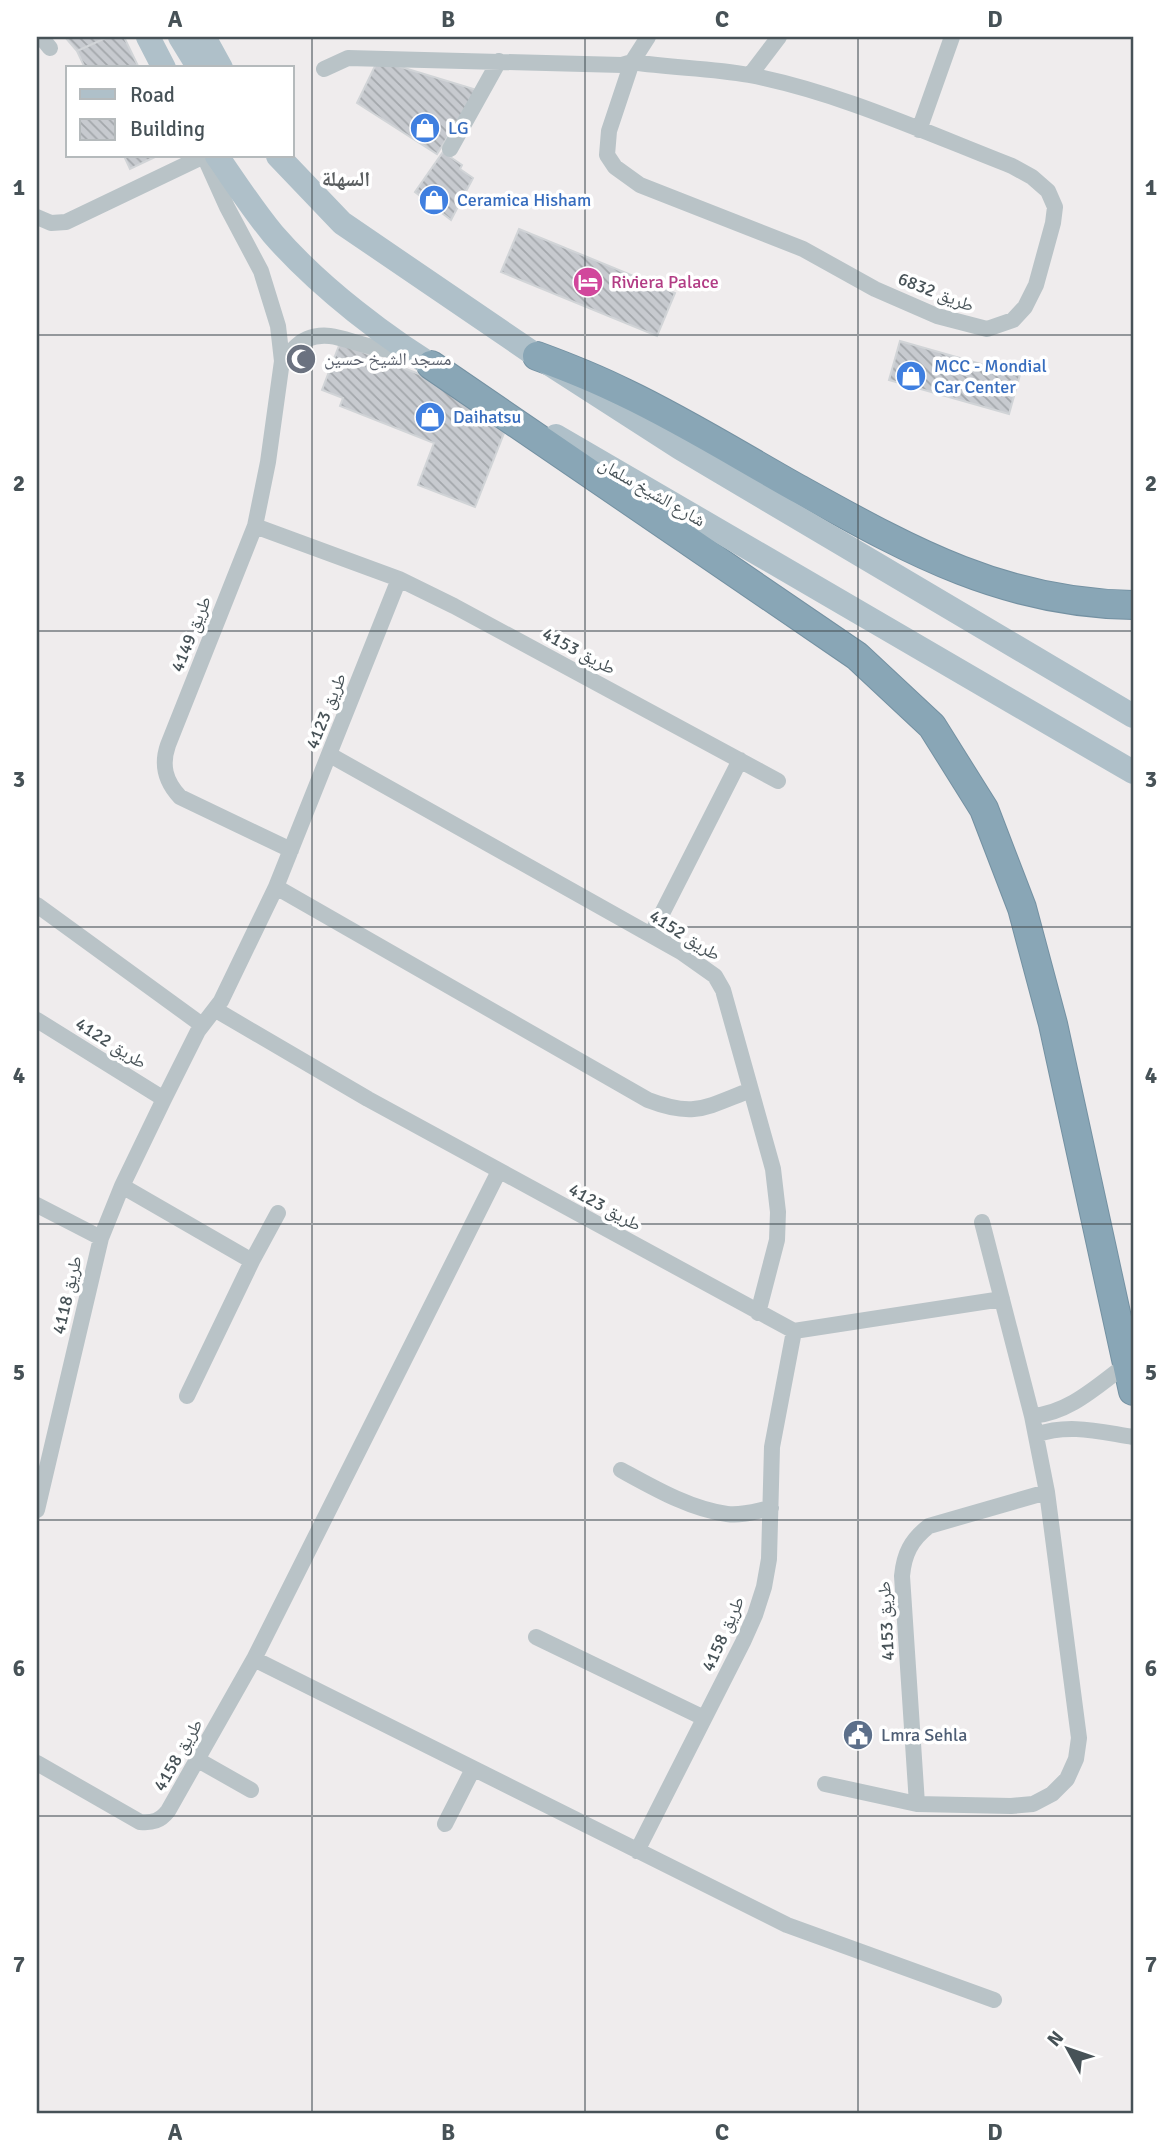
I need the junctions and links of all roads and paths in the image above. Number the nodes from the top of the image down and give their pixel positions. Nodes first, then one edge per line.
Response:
1 (148, 37) edge
2 (180, 37) edge
3 (204, 37) edge
4 (648, 37) edge
5 (779, 37) edge
6 (952, 37) edge
7 (499, 61) junction
8 (632, 62) junction
9 (163, 66) edge
10 (198, 66) edge
11 (220, 66) edge
12 (324, 69) dead end
13 (750, 75) junction
14 (919, 130) junction
15 (450, 149) dead end
16 (200, 158) edge
17 (205, 158) edge
18 (218, 158) edge
19 (280, 158) edge
20 (37, 217) edge
21 (537, 356) junction
22 (424, 360) junction
23 (282, 361) junction
24 (255, 526) junction
25 (399, 579) junction
26 (1133, 605) edge
27 (1133, 716) edge
28 (330, 755) junction
29 (740, 760) junction
30 (1133, 772) edge
31 (778, 781) dead end
32 (291, 850) junction
33 (276, 887) junction
34 (37, 905) edge
35 (651, 934) junction
36 (216, 1010) junction
37 (37, 1020) edge
38 (202, 1025) junction
39 (751, 1090) junction
40 (164, 1099) junction
41 (499, 1171) junction
42 (122, 1186) junction
43 (37, 1205) edge
44 (278, 1213) dead end
45 (982, 1222) dead end
46 (101, 1238) junction
47 (252, 1261) junction
48 (1002, 1299) junction
49 (758, 1314) junction
50 (794, 1331) junction
51 (1127, 1364) junction
52 (1133, 1391) edge
53 (187, 1396) dead end
54 (1032, 1416) junction
55 (1035, 1435) junction
56 (1133, 1437) edge
57 (621, 1470) dead end
58 (1047, 1492) junction
59 (771, 1508) junction
60 (37, 1510) edge
61 (536, 1637) dead end
62 (254, 1659) junction
63 (704, 1718) junction
64 (198, 1760) junction
65 (37, 1763) edge
66 (473, 1769) junction
67 (825, 1784) dead end
68 (251, 1790) dead end
69 (917, 1804) junction
70 (445, 1825) dead end
71 (637, 1851) junction
72 (995, 2000) dead end

1 - 9 main road
2 - 10 main road
3 - 11 main road
4 - 8 street
5 - 13 street
6 - 14 street
7 - 8 street
7 - 12 street
7 - 15 street
8 - 13 street, طريق 6832
8 - 14 street, طريق 6832
13 - 14 street, طريق 6832
16 - 20 street
17 - 23 street, طريق 4149
18 - 22 main road, شارع الشيخ سلمان
19 - 21 main road
21 - 26 highway
21 - 27 main road
22 - 23 street
22 - 30 main road, شارع الشيخ سلمان
22 - 51 highway
23 - 24 street, طريق 4149
24 - 25 street, طريق 4153
24 - 32 street, طريق 4149
25 - 28 street, طريق 4123
25 - 29 street, طريق 4153
28 - 32 street, طريق 4123
28 - 35 street, طريق 4152
29 - 31 street, طريق 4153
29 - 35 street
32 - 33 street, طريق 4123
33 - 36 street, طريق 4123
33 - 39 street
34 - 38 street
35 - 39 street, طريق 4152
36 - 38 street, طريق 4123
36 - 41 street, طريق 4123
37 - 40 street, طريق 4122
38 - 40 street, طريق 4123
39 - 49 street, طريق 4152
40 - 42 street, طريق 4118
41 - 49 street, طريق 4123
41 - 62 street, طريق 4158
42 - 46 street, طريق 4118
42 - 47 street
43 - 46 street
44 - 47 street
45 - 48 street
46 - 60 street, طريق 4118
47 - 53 street
48 - 50 street
48 - 54 street
49 - 50 street, طريق 4123
50 - 59 street, طريق 4158
51 - 52 highway
51 - 54 street
54 - 55 street
55 - 56 street
55 - 58 street
57 - 59 street
58 - 69 street, طريق 4153
58 - 69 street
59 - 63 street, طريق 4158
61 - 63 street
62 - 64 street, طريق 4158
62 - 66 street
63 - 71 street, طريق 4158
64 - 65 street, طريق 4158
64 - 68 street
66 - 70 street
66 - 71 street
67 - 69 street
71 - 72 street

